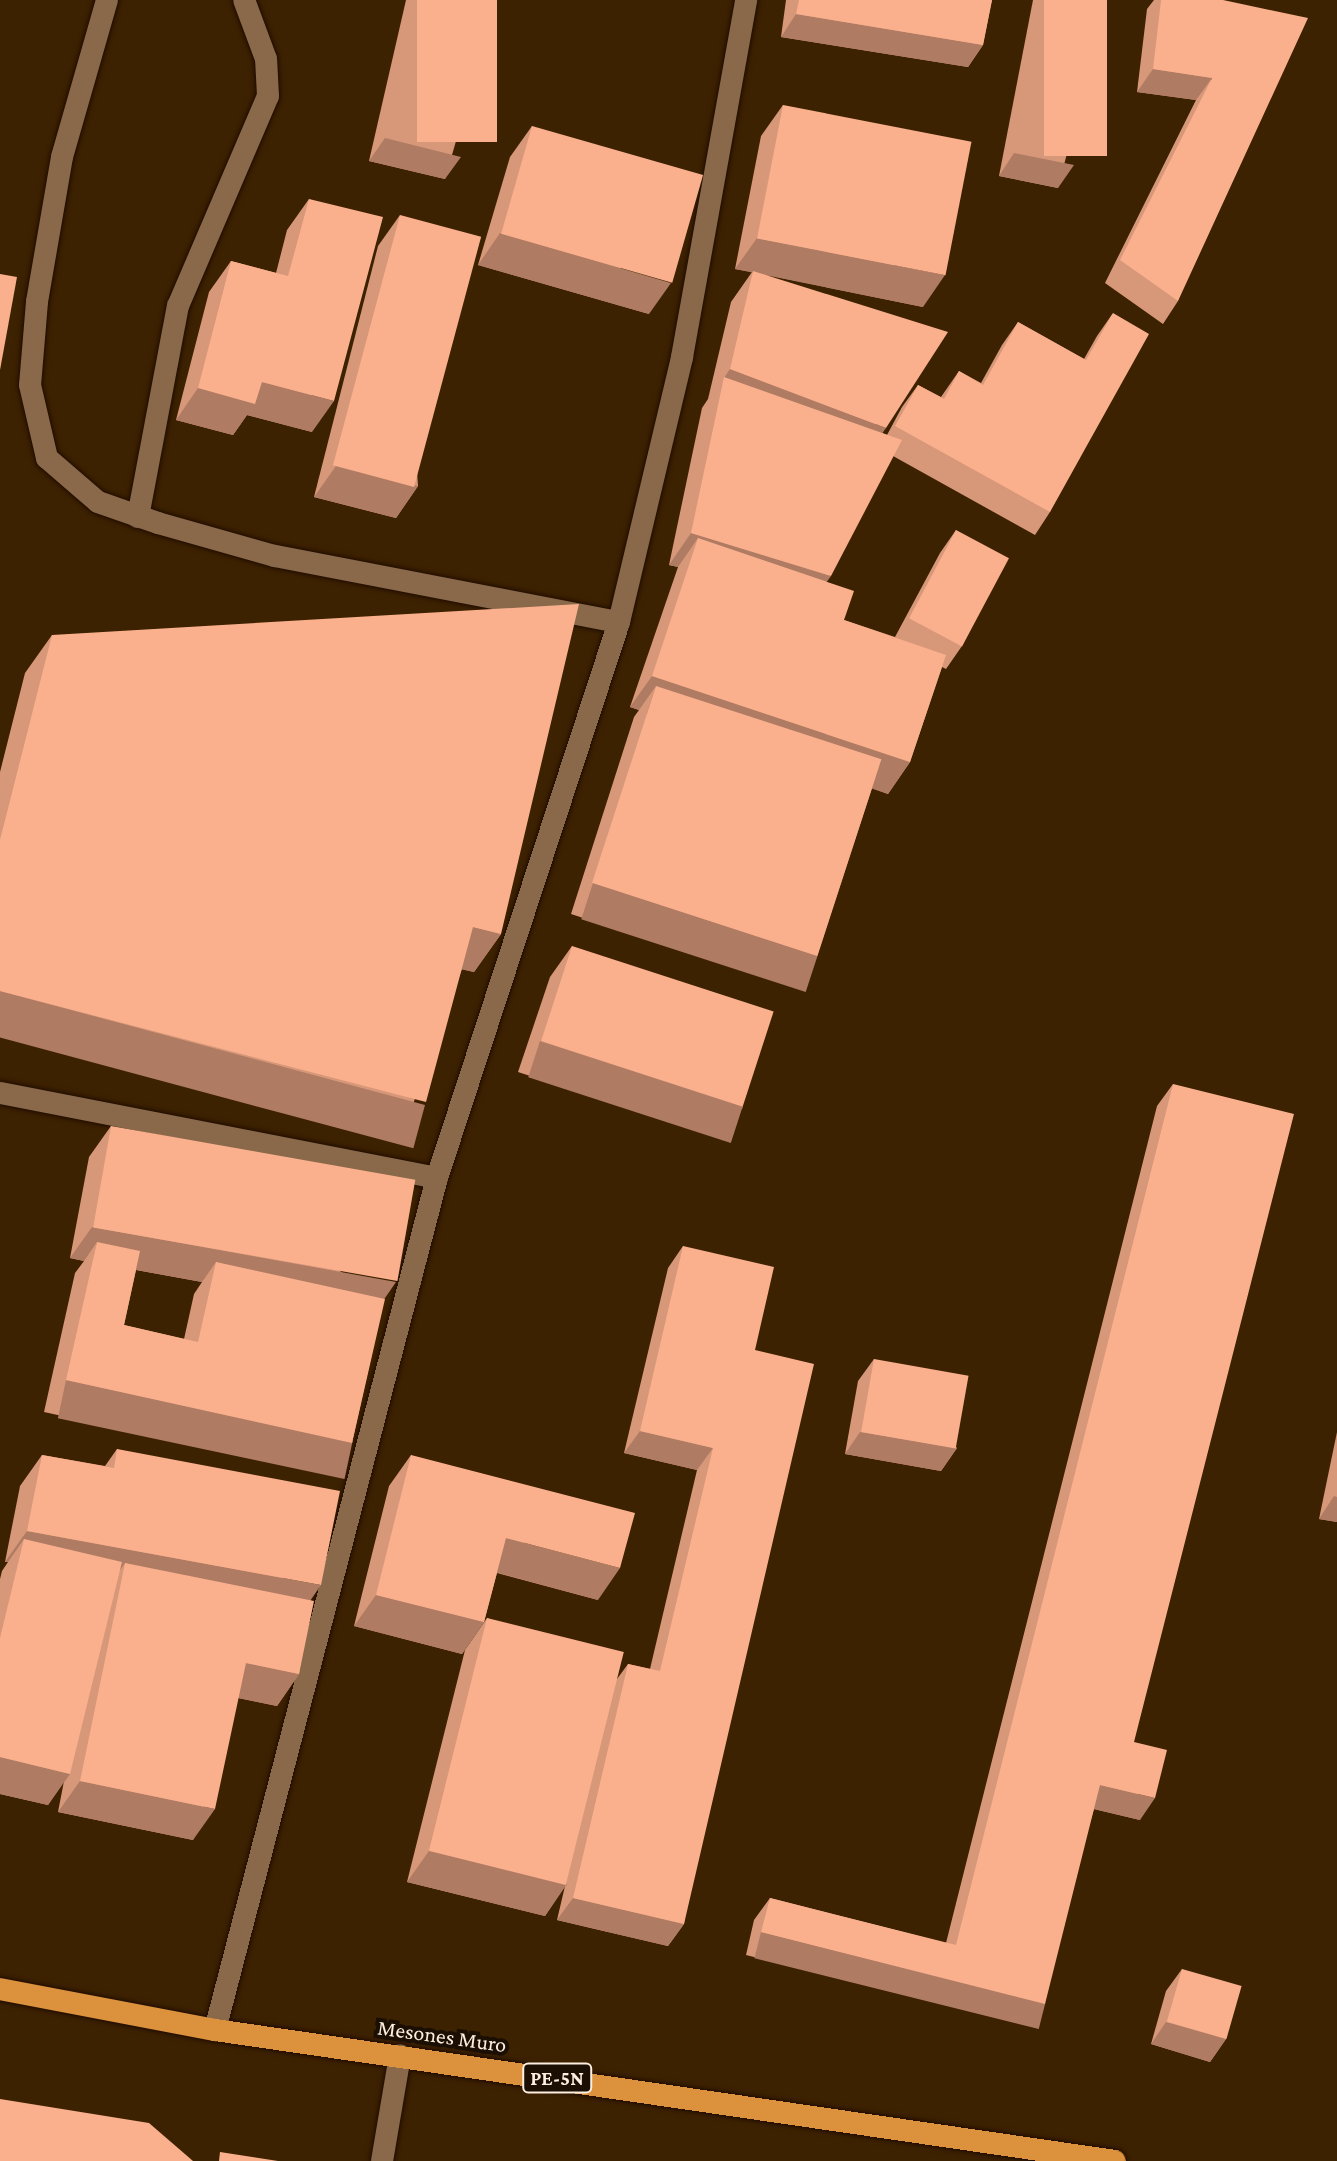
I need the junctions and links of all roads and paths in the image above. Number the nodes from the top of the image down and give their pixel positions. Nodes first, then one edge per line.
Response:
1 (107, 0) edge
2 (244, 0) edge
3 (746, 0) edge
4 (138, 517) junction
5 (619, 622) junction
6 (0, 1093) edge
7 (437, 1178) junction
8 (0, 1989) edge
9 (215, 2030) junction
10 (400, 2056) junction
11 (1011, 2141) junction
12 (382, 2161) edge
13 (999, 2161) edge
14 (1115, 2161) edge

1 - 4 street
2 - 4 street
3 - 5 street
4 - 5 street
5 - 7 street
6 - 7 street
7 - 9 street
8 - 9 highway, Mesones Muro / PE-5N
9 - 10 highway, Mesones Muro / PE-5N
10 - 11 highway, Mesones Muro / PE-5N
10 - 12 street
11 - 13 street
11 - 14 highway, Mesones Muro / PE-5N

